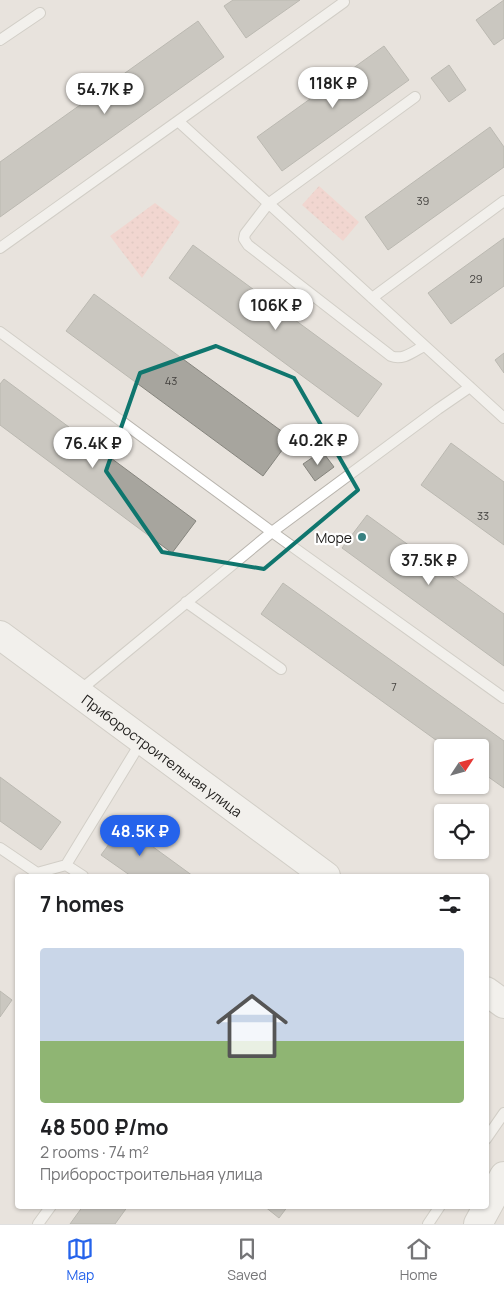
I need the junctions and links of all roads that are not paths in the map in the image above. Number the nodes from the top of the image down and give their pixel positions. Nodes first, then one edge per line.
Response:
1 (344, 2) dead end
2 (40, 13) dead end
3 (0, 40) edge
4 (415, 96) dead end
5 (178, 121) junction
6 (504, 201) edge
7 (268, 204) junction
8 (0, 248) edge
9 (372, 298) junction
10 (0, 332) edge
11 (424, 346) junction
12 (470, 387) junction
13 (504, 418) edge
14 (272, 532) junction
15 (186, 602) junction
16 (0, 635) edge
17 (281, 669) dead end
18 (77, 693) junction
19 (504, 698) edge
20 (141, 741) junction
21 (0, 848) edge
22 (66, 865) junction
23 (80, 874) edge
24 (323, 874) edge
25 (489, 993) edge
26 (504, 1004) edge
27 (504, 1113) edge
28 (489, 1135) edge
29 (504, 1176) edge
30 (489, 1204) edge
31 (48, 1209) edge
32 (438, 1209) edge
33 (486, 1209) edge
34 (38, 1224) edge
35 (428, 1224) edge
36 (478, 1224) edge

1 - 5 lane
2 - 3 lane
4 - 7 lane
5 - 7 lane
5 - 8 lane
6 - 9 lane
7 - 9 lane
7 - 11 lane
9 - 11 lane
10 - 14 lane
11 - 12 lane
12 - 13 lane
12 - 14 lane
14 - 15 lane
14 - 19 lane
15 - 17 lane
15 - 18 lane
16 - 18 main road, Приборостроительная улица
18 - 20 main road, Приборостроительная улица
20 - 22 lane
20 - 24 main road, Приборостроительная улица
21 - 22 lane
22 - 23 lane
25 - 26 main road
27 - 28 lane
29 - 30 main road
31 - 34 lane
32 - 35 lane
33 - 36 main road

